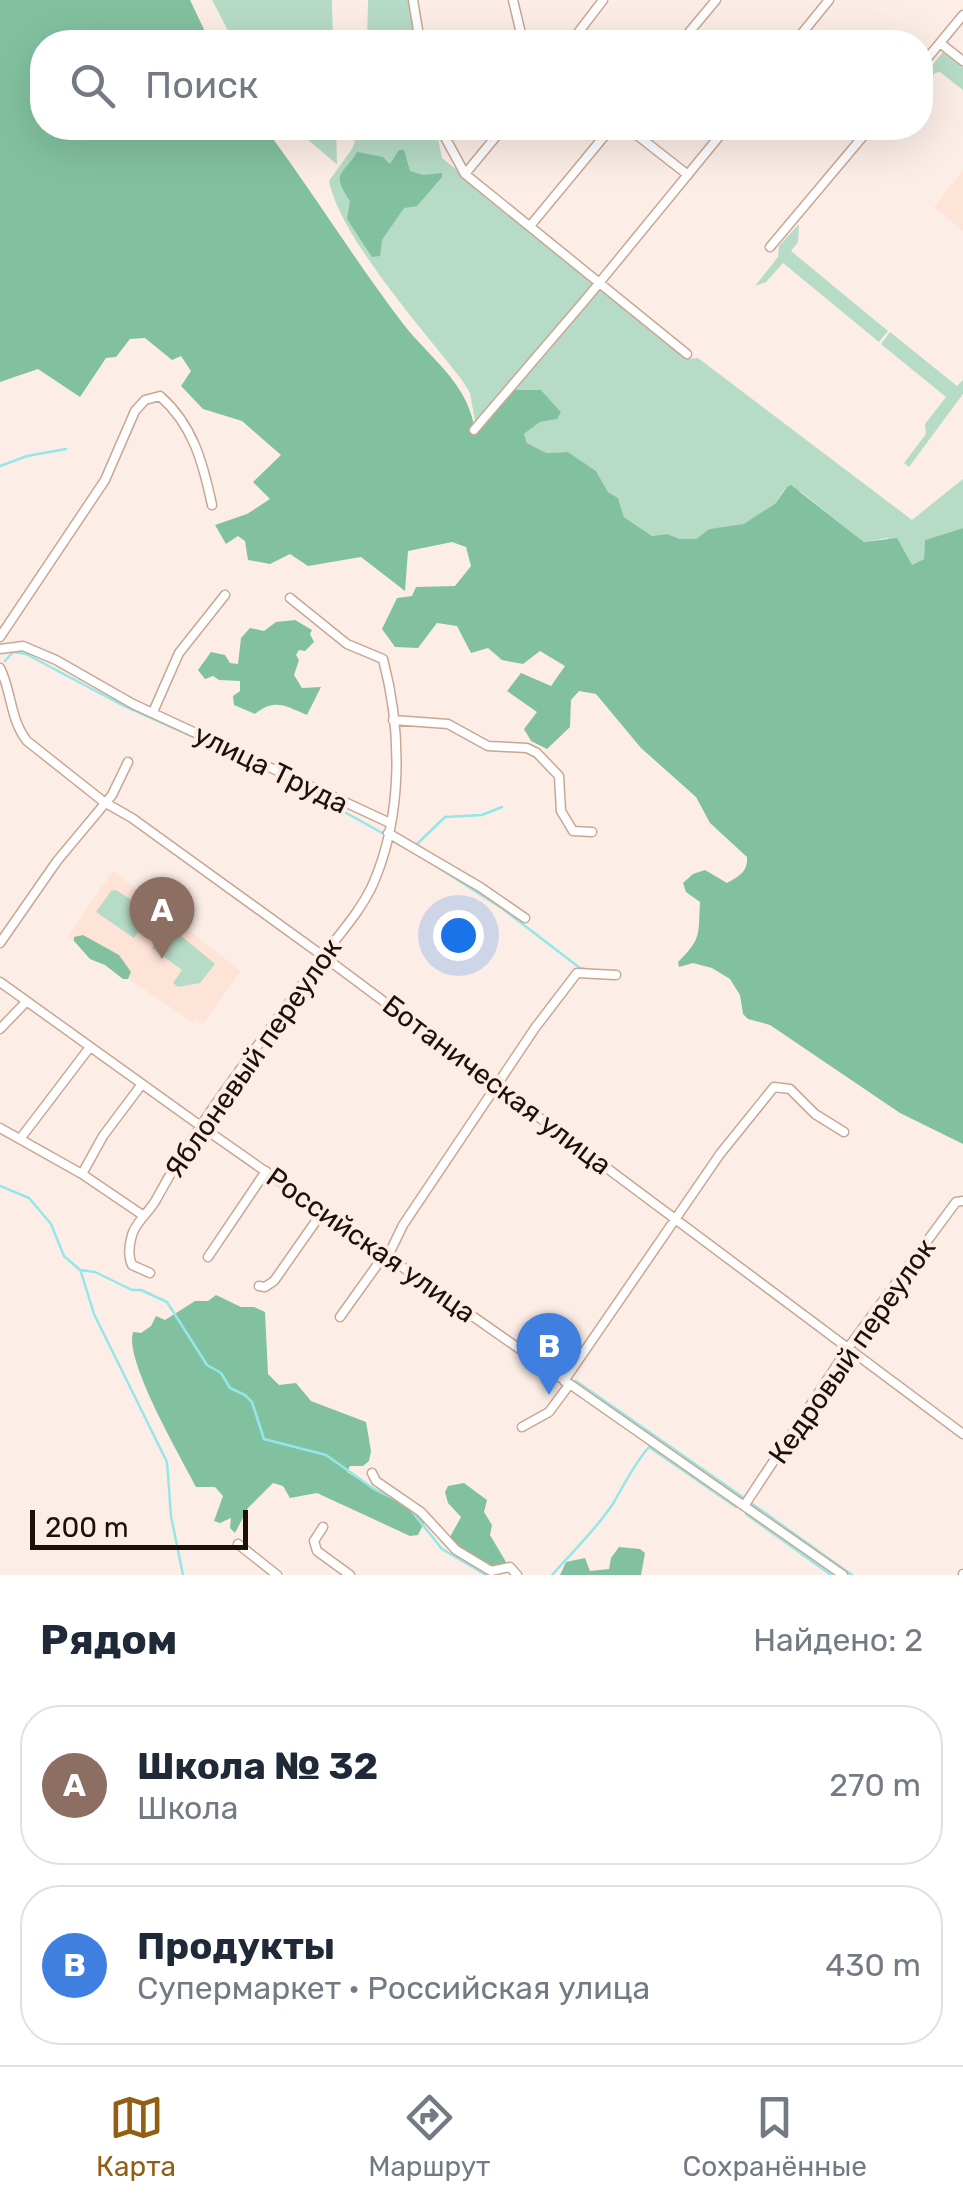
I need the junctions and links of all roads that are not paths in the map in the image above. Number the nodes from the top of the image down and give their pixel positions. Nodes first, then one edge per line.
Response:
1 (414, 0) edge
2 (512, 0) edge
3 (603, 0) edge
4 (716, 0) edge
5 (829, 0) edge
6 (963, 15) edge
7 (418, 30) edge
8 (520, 30) edge
9 (579, 30) edge
10 (691, 30) edge
11 (805, 30) edge
12 (940, 43) junction
13 (933, 51) edge
14 (963, 61) edge
15 (447, 140) edge
16 (494, 140) edge
17 (601, 140) edge
18 (643, 140) edge
19 (716, 140) edge
20 (860, 140) edge
21 (465, 174) junction
22 (688, 175) junction
23 (530, 226) junction
24 (770, 246) dead end
25 (600, 281) junction
26 (688, 354) dead end
27 (474, 430) dead end
28 (212, 505) dead end
29 (225, 595) dead end
30 (290, 598) dead end
31 (0, 637) edge
32 (0, 649) edge
33 (0, 668) edge
34 (154, 712) junction
35 (393, 720) junction
36 (128, 762) dead end
37 (104, 802) junction
38 (389, 828) junction
39 (592, 832) dead end
40 (525, 918) dead end
41 (0, 943) edge
42 (323, 956) junction
43 (616, 976) dead end
44 (0, 982) edge
45 (25, 1002) junction
46 (0, 1029) edge
47 (90, 1048) junction
48 (142, 1084) junction
49 (497, 1085) junction
50 (202, 1127) junction
51 (0, 1128) edge
52 (844, 1132) dead end
53 (20, 1138) junction
54 (266, 1172) junction
55 (82, 1174) junction
56 (963, 1201) edge
57 (324, 1211) junction
58 (144, 1216) junction
59 (675, 1217) junction
60 (386, 1255) junction
61 (208, 1257) dead end
62 (150, 1273) dead end
63 (259, 1286) dead end
64 (340, 1317) dead end
65 (848, 1348) junction
66 (567, 1383) junction
67 (522, 1426) dead end
68 (963, 1434) edge
69 (372, 1473) dead end
70 (744, 1506) junction
71 (323, 1527) dead end
72 (238, 1544) dead end
73 (277, 1575) edge
74 (350, 1575) edge
75 (516, 1575) edge
76 (843, 1575) edge

1 - 7 street
2 - 8 street
3 - 9 street
4 - 10 street
5 - 11 street
6 - 12 street
12 - 13 street
12 - 14 street
15 - 21 street
16 - 21 street
17 - 23 street
18 - 22 street
19 - 22 street
20 - 24 street
21 - 23 street
22 - 25 street
23 - 25 street
25 - 26 street
25 - 27 street
28 - 31 street
29 - 34 street
30 - 35 street, Яблоневый переулок
32 - 34 street, улица Труда
33 - 37 street, Ботаническая улица
34 - 38 street, улица Труда
35 - 38 street, Яблоневый переулок
35 - 39 street
36 - 37 street
37 - 41 street
37 - 42 street, Ботаническая улица
38 - 40 street, улица Труда
38 - 42 street, Яблоневый переулок
42 - 49 street, Ботаническая улица
42 - 50 street, Яблоневый переулок
43 - 49 street
44 - 45 street, Российская улица
45 - 46 street
45 - 47 street, Российская улица
47 - 48 street, Российская улица
47 - 53 street
48 - 50 street, Российская улица
48 - 55 street
49 - 59 street, Ботаническая улица
49 - 60 street
50 - 54 street, Российская улица
50 - 58 street, Яблоневый переулок
51 - 53 street
52 - 59 street
53 - 55 street
54 - 57 street, Российская улица
54 - 61 street
55 - 58 street
56 - 65 street, Кедровый переулок
57 - 60 street, Российская улица
57 - 63 street
58 - 62 street, Яблоневый переулок
59 - 65 street, Ботаническая улица
59 - 66 street
60 - 64 street
60 - 66 street, Российская улица
65 - 68 street, Ботаническая улица
65 - 70 street, Кедровый переулок
66 - 67 street
66 - 70 street, Российская улица
69 - 75 street
70 - 76 street, Российская улица
71 - 74 street
72 - 73 street

